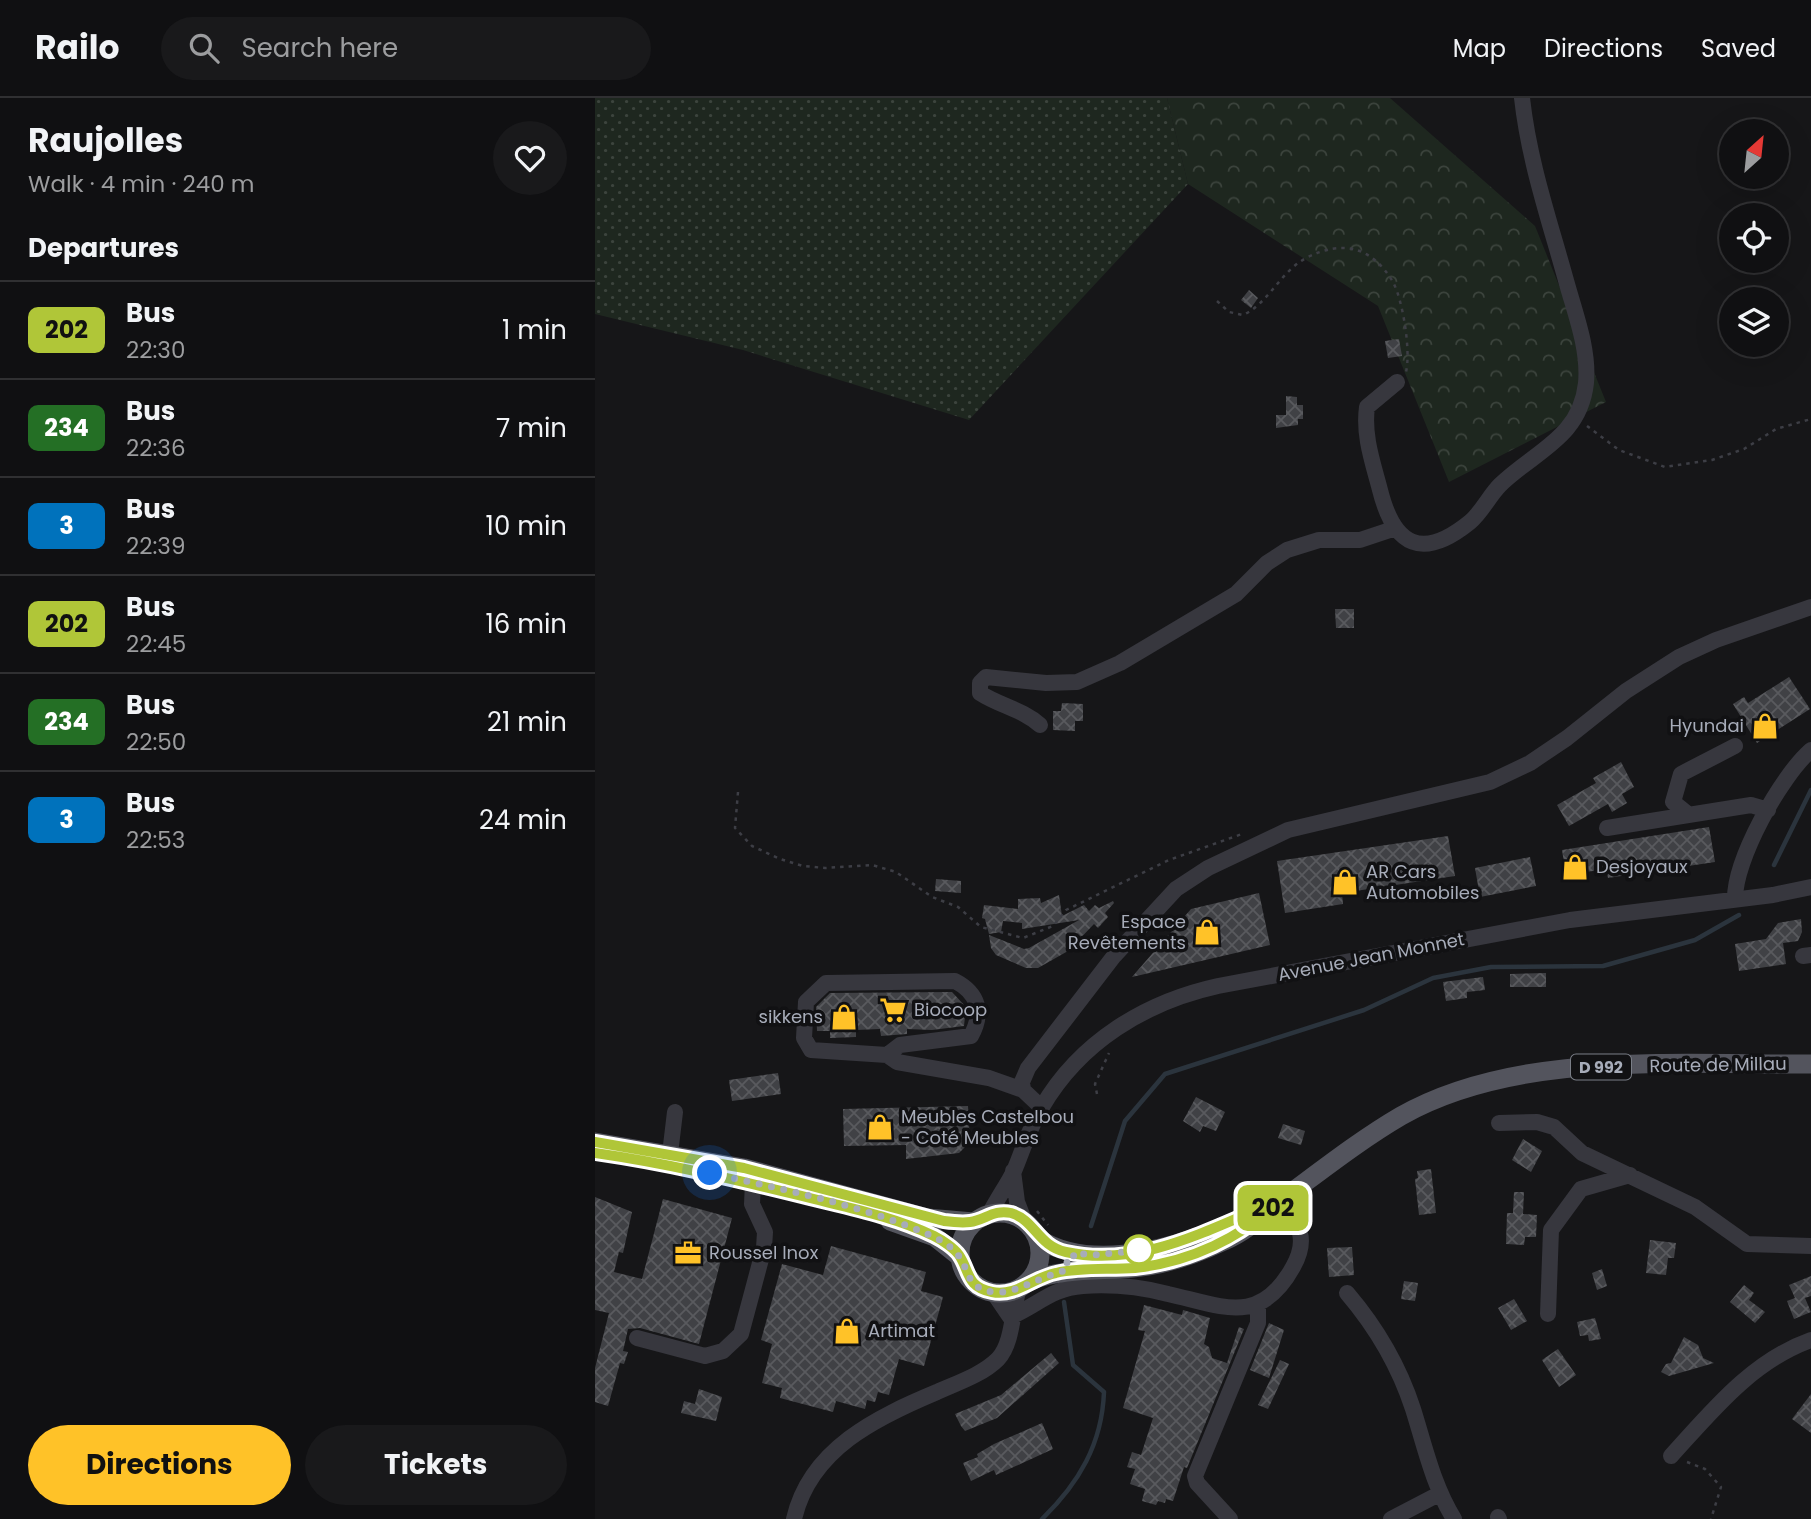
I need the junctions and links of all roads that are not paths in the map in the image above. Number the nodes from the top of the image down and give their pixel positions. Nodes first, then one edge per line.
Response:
1 (1522, 98) edge
2 (1397, 382) road end
3 (1393, 529) junction
4 (1811, 607) edge
5 (1040, 725) dead end
6 (1735, 746) dead end
7 (1811, 750) edge
8 (1768, 810) junction
9 (1689, 815) junction
10 (1607, 828) dead end
11 (1811, 887) edge
12 (1735, 900) junction
13 (887, 1055) junction
14 (1811, 1064) edge
15 (1023, 1090) junction
16 (1041, 1107) junction
17 (675, 1112) dead end
18 (1499, 1123) dead end
19 (595, 1142) edge
20 (595, 1153) edge
21 (670, 1154) junction
22 (1013, 1171) junction
23 (1630, 1175) junction
24 (753, 1182) junction
25 (1281, 1200) junction
26 (1028, 1212) junction
27 (982, 1218) junction
28 (1044, 1232) junction
29 (1811, 1246) edge
30 (960, 1256) junction
31 (1024, 1285) junction
32 (993, 1292) junction
33 (1347, 1293) dead end
34 (1258, 1305) junction
35 (1548, 1314) dead end
36 (1010, 1317) junction
37 (636, 1338) dead end
38 (1811, 1340) edge
39 (1671, 1456) road end
40 (1439, 1494) junction
41 (796, 1512) edge
42 (1230, 1519) edge
43 (1391, 1519) edge
44 (1454, 1519) edge

1 - 3 street
2 - 3 street
3 - 5 street
4 - 15 street
6 - 9 street
7 - 8 street
8 - 9 street
8 - 12 street
9 - 10 street
11 - 12 street, Avenue Jean Monnet
12 - 16 street, Avenue Jean Monnet
13 - 13 street
13 - 15 street
14 - 25 main road, Route de Millau / D 992
15 - 16 street
16 - 22 street, Avenue Jean Monnet
17 - 21 street
18 - 23 street
19 - 21 main road
20 - 24 main road
21 - 27 main road
22 - 26 street
22 - 27 street, Avenue Jean Monnet
23 - 29 street
23 - 35 street
24 - 30 main road
24 - 37 street
25 - 28 main road, Route de Millau / D 992
25 - 31 main road, Route de Millau / D 992
25 - 34 street
26 - 27 main road
26 - 28 main road
27 - 30 main road
28 - 31 main road
30 - 32 main road
31 - 32 main road, Route de Millau
31 - 36 street
32 - 36 street
33 - 40 street
34 - 36 street
34 - 42 street
36 - 41 street
38 - 39 street
40 - 43 street
40 - 44 street

